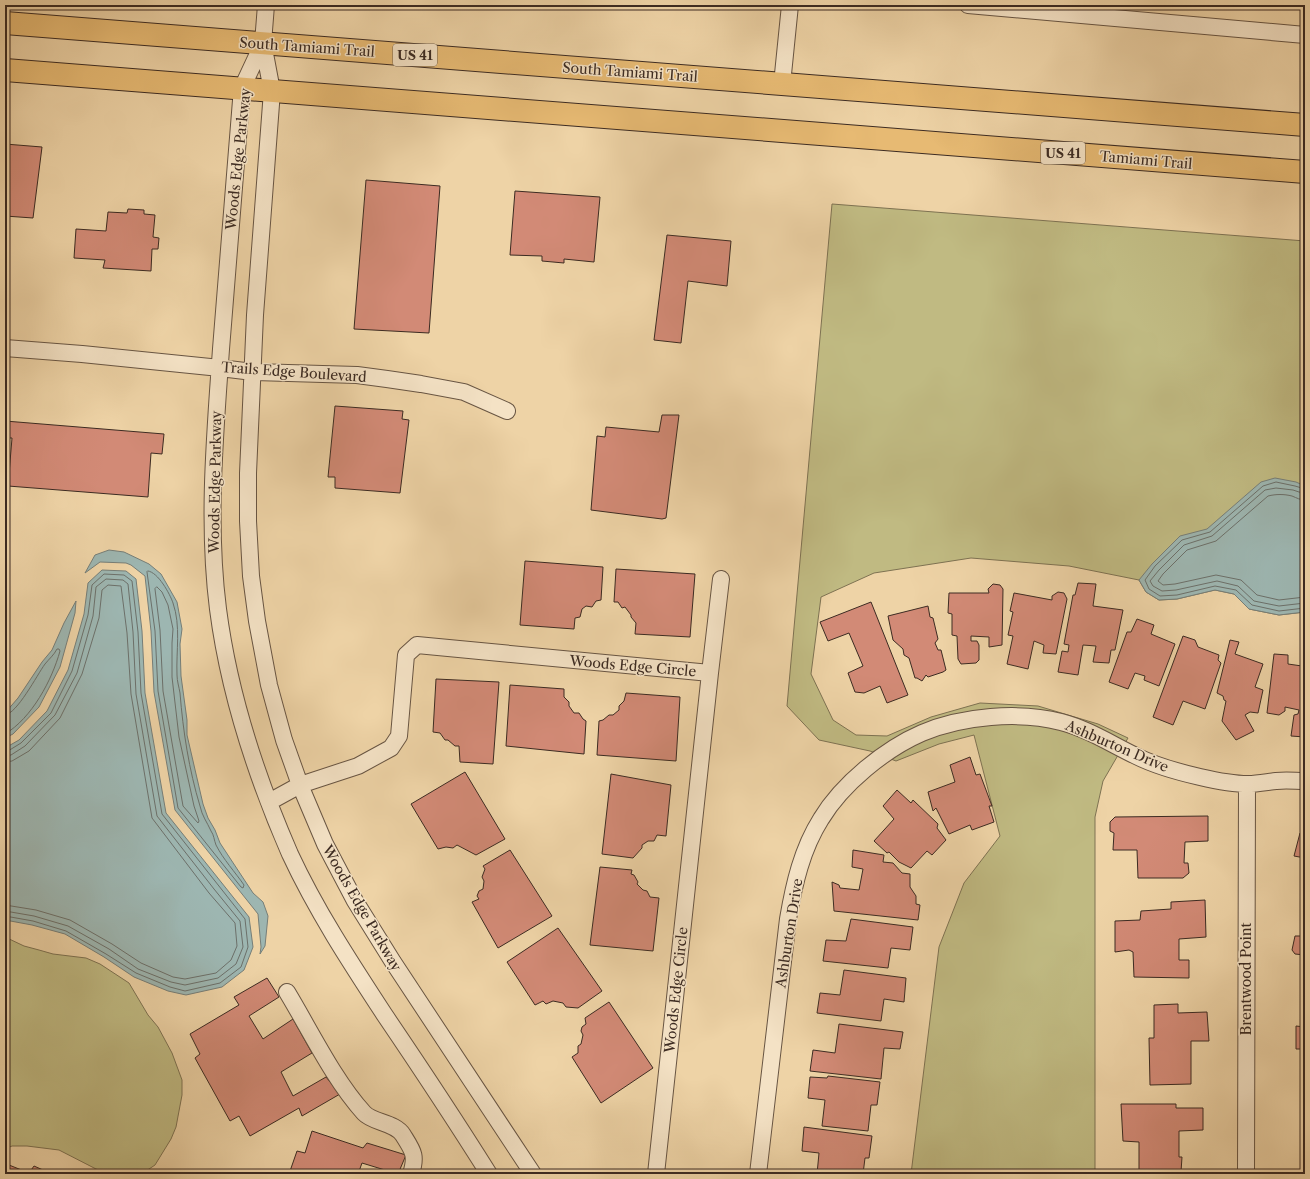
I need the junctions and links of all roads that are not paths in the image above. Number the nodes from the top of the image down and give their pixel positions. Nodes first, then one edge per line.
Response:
1 (266, 5) edge
2 (790, 5) edge
3 (968, 5) edge
4 (5, 23) edge
5 (1305, 35) edge
6 (263, 43) junction
7 (5, 70) edge
8 (782, 84) junction
9 (242, 88) junction
10 (272, 91) junction
11 (1305, 125) edge
12 (1305, 172) edge
13 (5, 348) edge
14 (220, 368) junction
15 (254, 372) junction
16 (506, 411) dead end
17 (721, 579) dead end
18 (710, 673) junction
19 (1305, 781) edge
20 (1247, 784) junction
21 (300, 785) junction
22 (268, 802) junction
23 (287, 992) dead end
24 (411, 1174) edge
25 (489, 1174) edge
26 (533, 1174) edge
27 (656, 1174) edge
28 (758, 1174) edge
29 (1246, 1174) edge

1 - 6 street
2 - 8 street
3 - 5 street
4 - 6 main road, South Tamiami Trail / US 41
6 - 8 main road, South Tamiami Trail / US 41
6 - 9 street, Woods Edge Parkway
6 - 10 street, Woods Edge Parkway
7 - 9 main road, US 41
8 - 11 main road, South Tamiami Trail / US 41
9 - 10 main road, US 41
9 - 14 street, Woods Edge Parkway
10 - 12 main road, Tamiami Trail / US 41
10 - 15 street, Woods Edge Parkway
13 - 14 street, Trails Edge Boulevard
14 - 15 street, Trails Edge Boulevard
14 - 22 street, Woods Edge Parkway
15 - 16 street, Trails Edge Boulevard
15 - 21 street, Woods Edge Parkway
17 - 18 street
18 - 21 street, Woods Edge Circle
18 - 27 street, Woods Edge Circle
19 - 20 street, Ashburton Drive
20 - 28 street, Ashburton Drive
20 - 29 street, Brentwood Point
21 - 22 street, Woods Edge Circle
21 - 26 street, Woods Edge Parkway
22 - 25 street, Woods Edge Parkway
23 - 24 street

